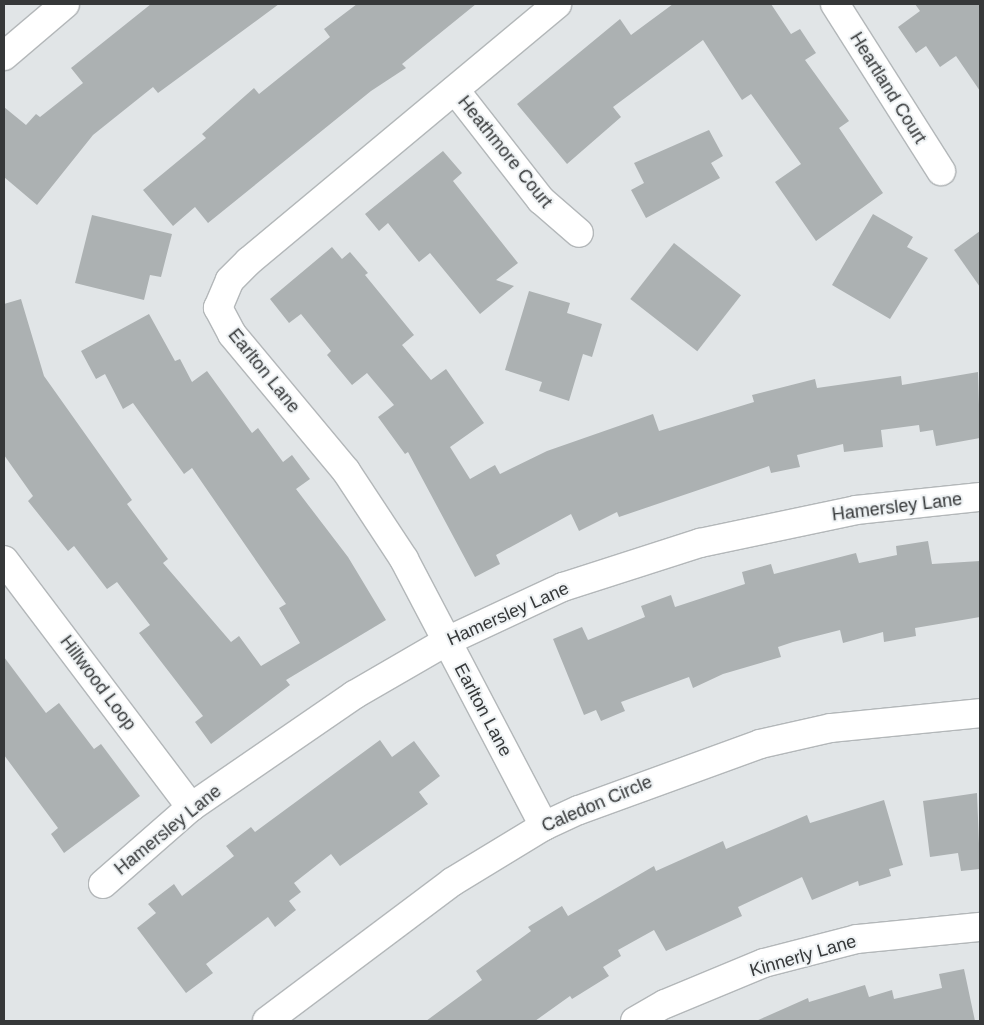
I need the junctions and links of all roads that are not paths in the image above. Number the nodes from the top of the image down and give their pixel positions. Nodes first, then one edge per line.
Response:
1 (65, 4) edge
2 (557, 4) edge
3 (835, 4) edge
4 (4, 56) edge
5 (454, 90) junction
6 (941, 171) dead end
7 (579, 233) dead end
8 (980, 497) edge
9 (4, 560) edge
10 (447, 641) junction
11 (980, 713) edge
12 (192, 807) junction
13 (544, 826) junction
14 (103, 884) dead end
15 (980, 927) edge
16 (267, 1021) edge
17 (635, 1021) edge

1 - 4 street
2 - 5 street, Earlton Lane
3 - 6 street, Heartland Court
5 - 7 street, Heathmore Court
5 - 10 street, Earlton Lane
8 - 10 street, Hamersley Lane
9 - 12 street, Hillwood Loop
10 - 12 street, Hamersley Lane
10 - 13 street, Earlton Lane
11 - 13 street, Caledon Circle
12 - 14 street, Hamersley Lane
13 - 16 street, Caledon Circle
15 - 17 street, Kinnerly Lane

